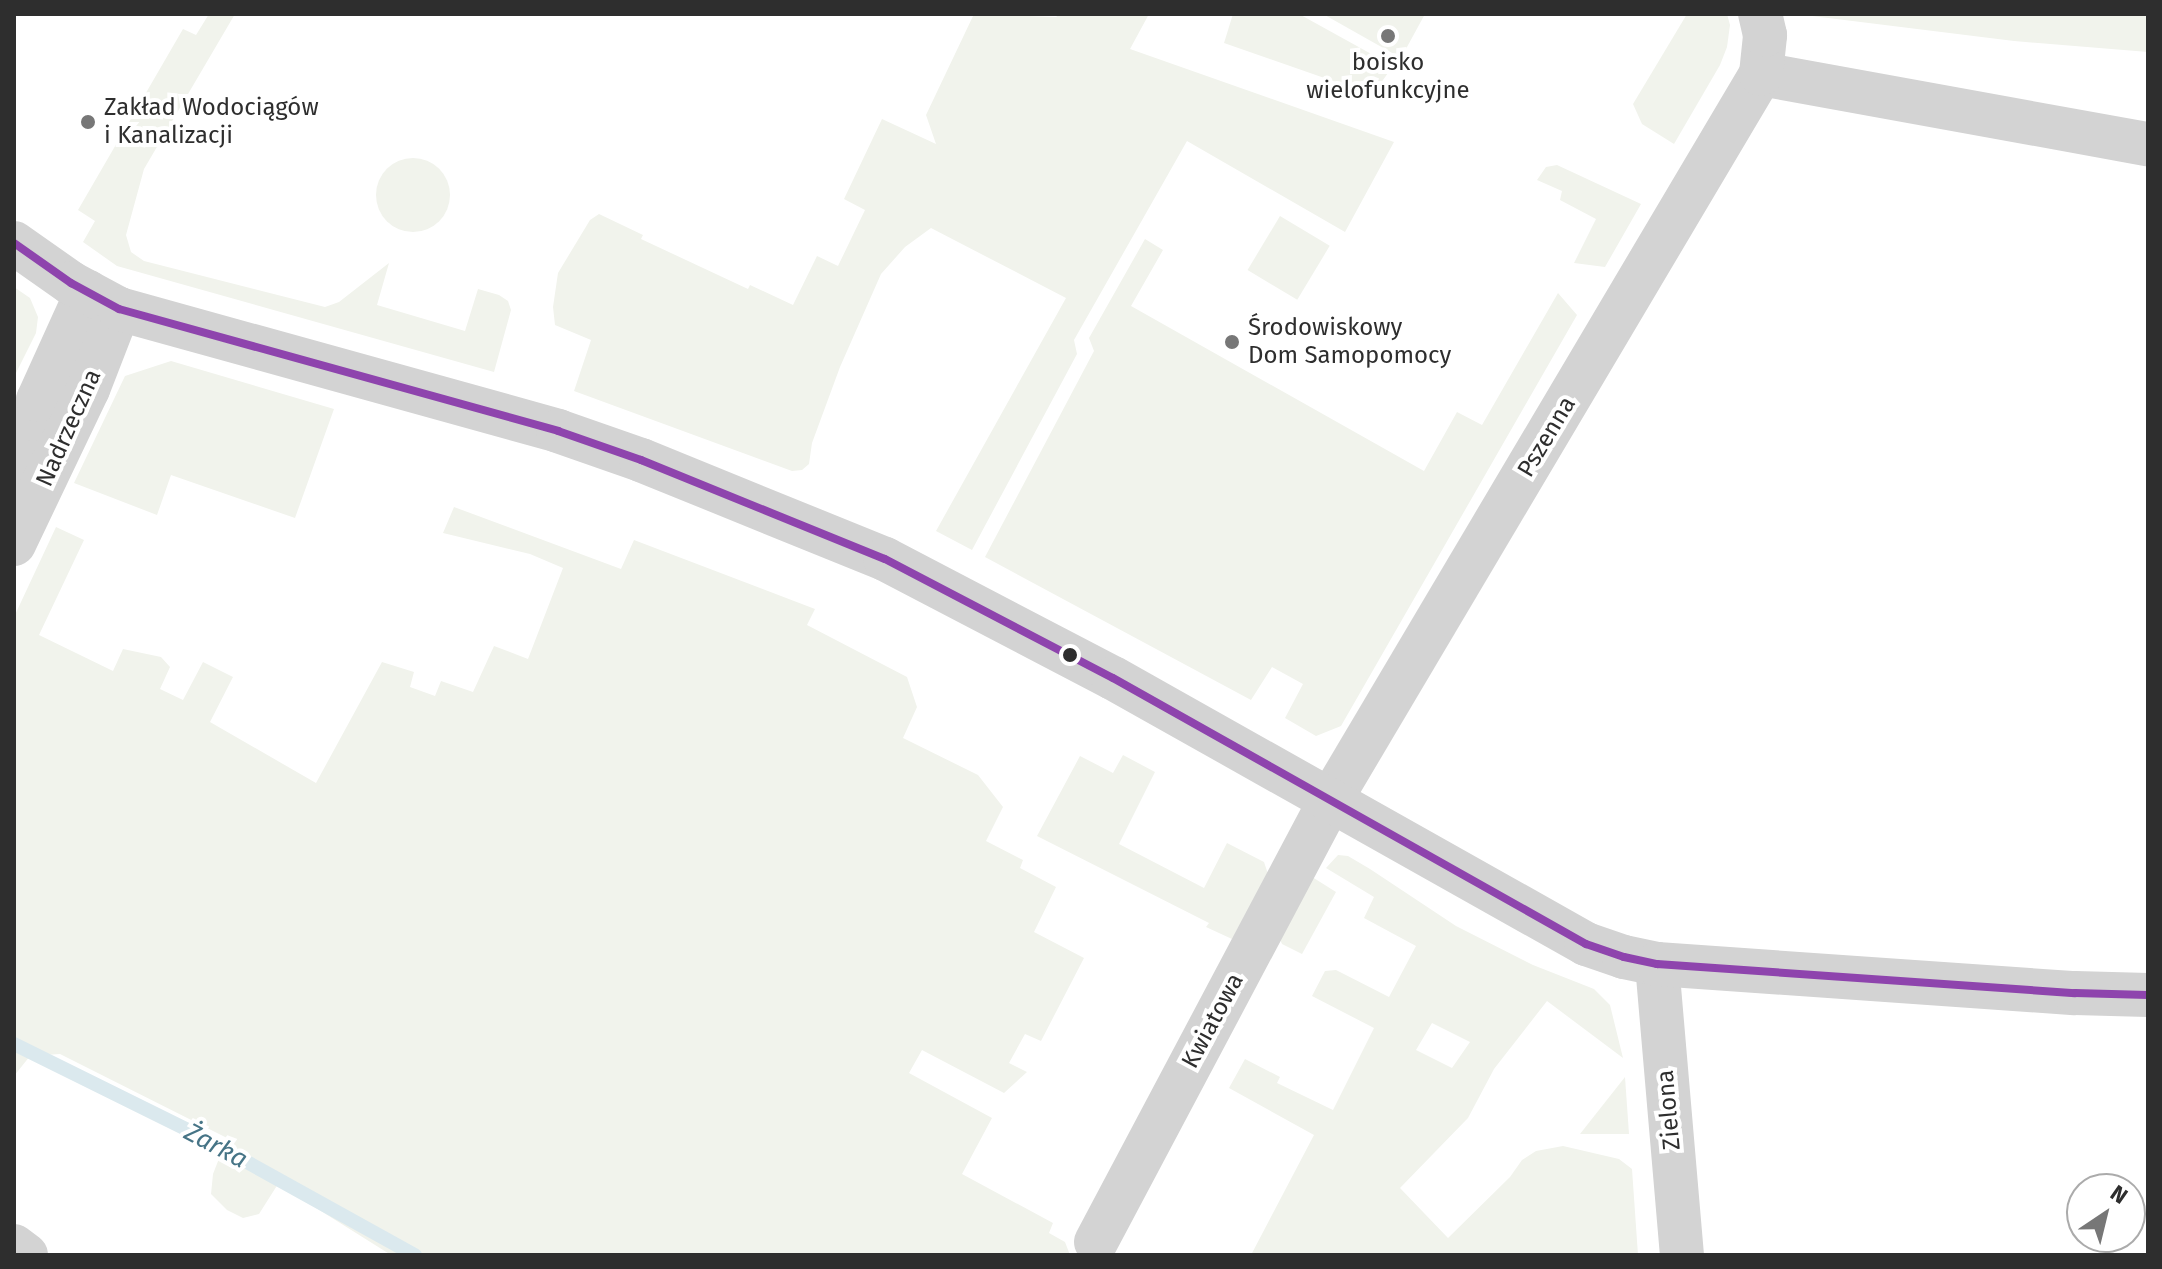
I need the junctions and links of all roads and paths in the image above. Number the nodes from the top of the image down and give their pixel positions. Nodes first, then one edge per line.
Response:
1 (1760, 14) edge
2 (1761, 74) junction
3 (2148, 144) edge
4 (14, 243) edge
5 (103, 301) junction
6 (21, 530) edge
7 (1331, 799) junction
8 (1657, 964) junction
9 (2148, 995) edge
10 (1096, 1242) dead end
11 (14, 1246) edge
12 (26, 1255) edge
13 (1682, 1255) edge

1 - 2 street, Pszenna
2 - 3 street
2 - 7 street, Pszenna
4 - 5 street
5 - 6 street, Nadrzeczna
5 - 7 street
7 - 8 street
7 - 10 street, Kwiatowa
8 - 9 street
8 - 13 street, Zielona
11 - 12 street

